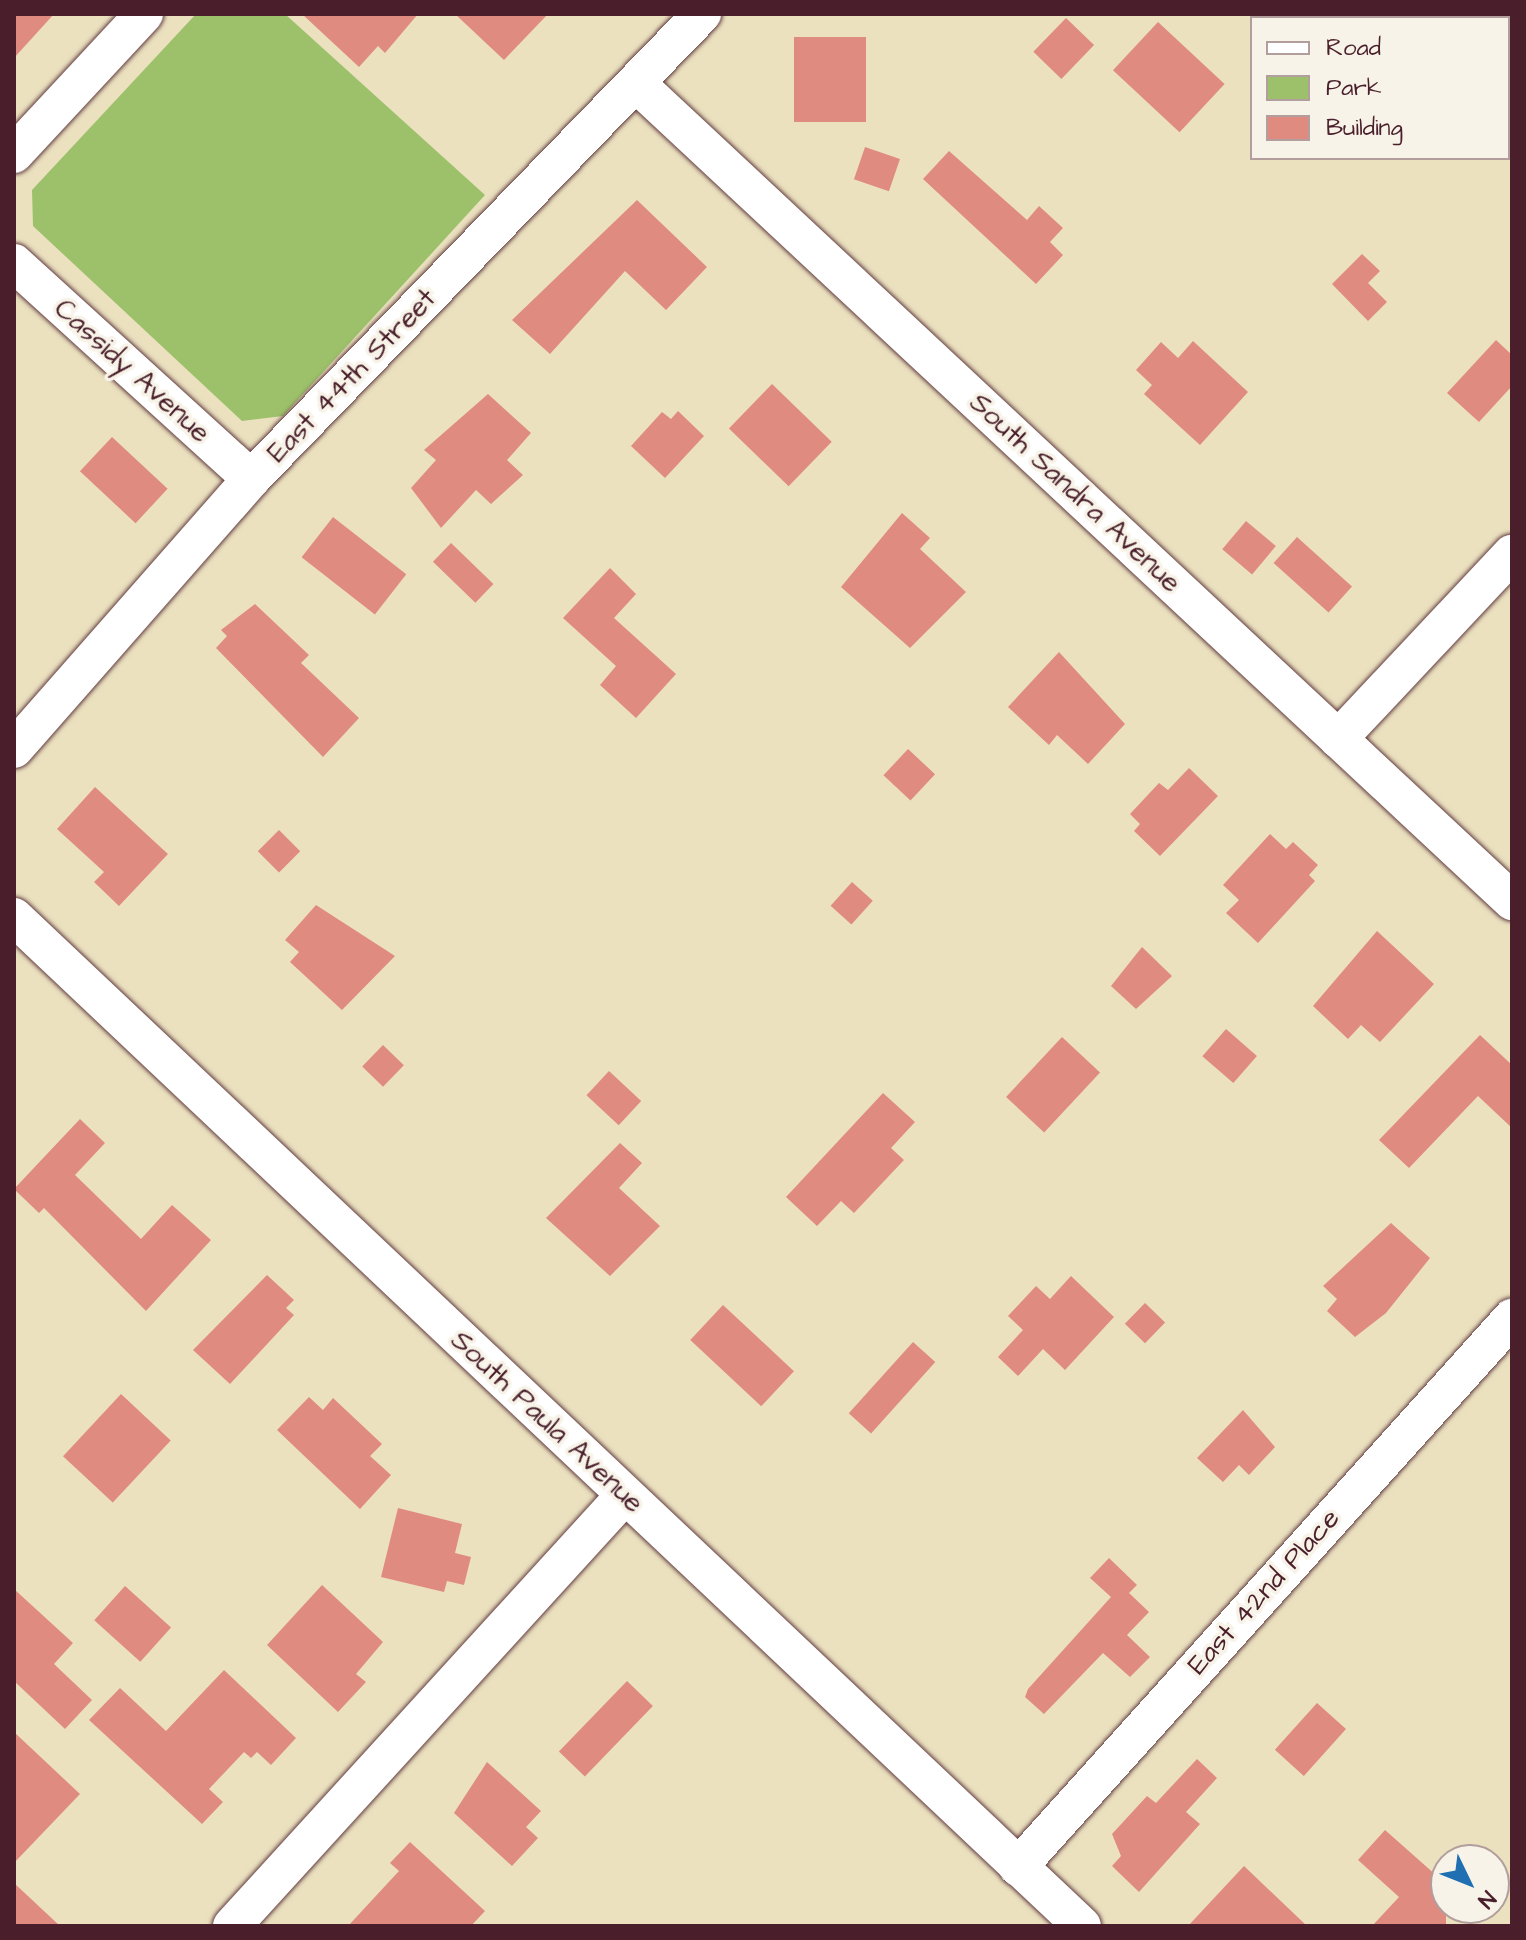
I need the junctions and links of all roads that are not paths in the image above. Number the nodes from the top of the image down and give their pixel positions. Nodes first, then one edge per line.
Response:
1 (144, 14) edge
2 (702, 14) edge
3 (638, 85) junction
4 (14, 154) edge
5 (14, 263) edge
6 (251, 479) junction
7 (1512, 554) edge
8 (1338, 739) junction
9 (14, 749) edge
10 (1512, 901) edge
11 (14, 917) edge
12 (1512, 1318) edge
13 (625, 1495) junction
14 (1018, 1867) junction
15 (232, 1926) edge
16 (1082, 1926) edge

1 - 4 street
2 - 3 street, East 44th Street
3 - 6 street, East 44th Street
3 - 8 street, South Sandra Avenue
5 - 6 street, Cassidy Avenue
6 - 9 street, East 44th Street
7 - 8 street
8 - 10 street, South Sandra Avenue
11 - 13 street, South Paula Avenue
12 - 14 street, East 42nd Place
13 - 14 street, South Paula Avenue
13 - 15 street
14 - 16 street, South Paula Avenue

